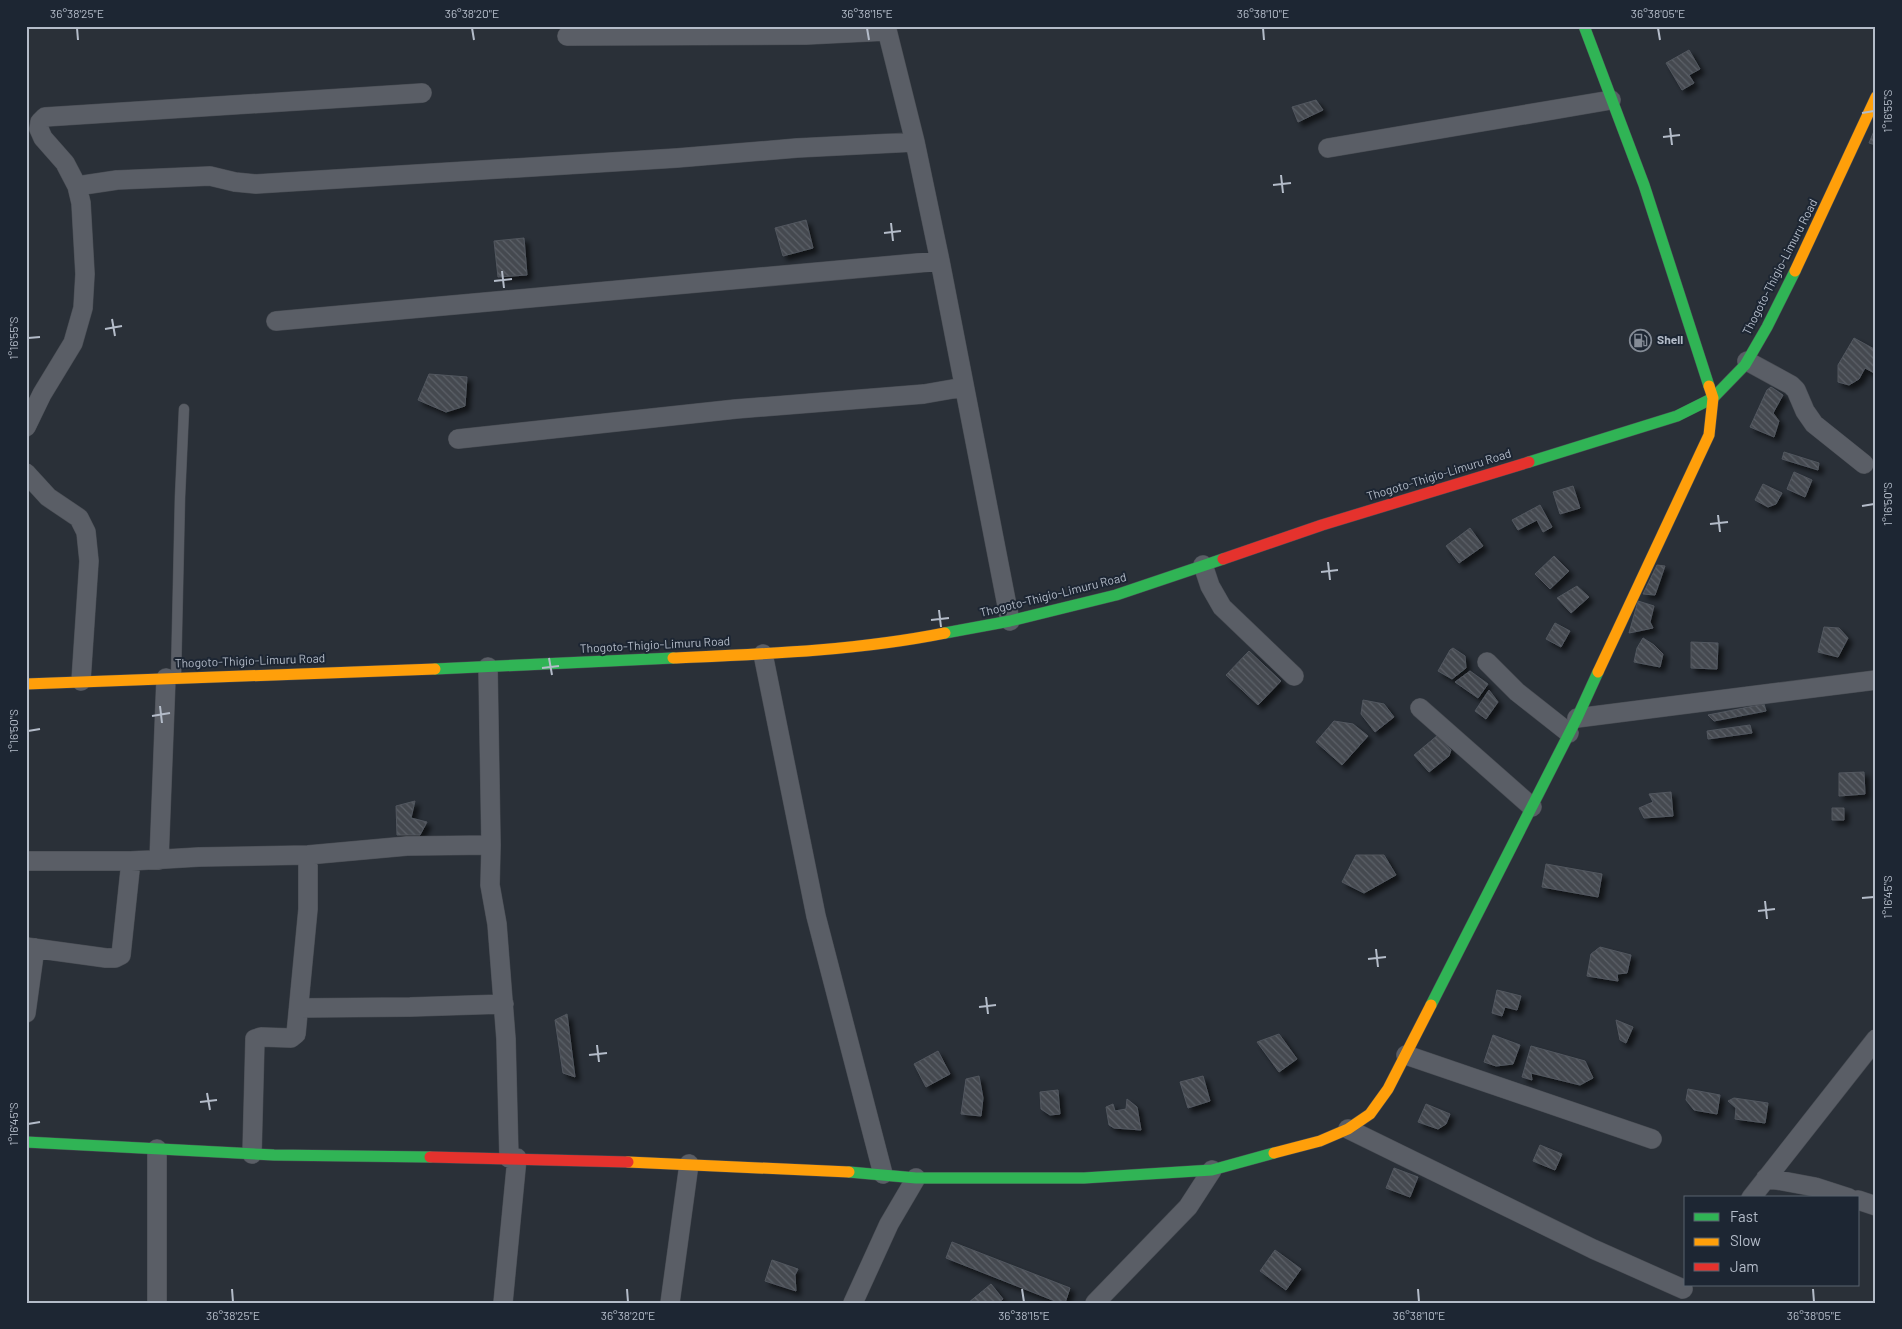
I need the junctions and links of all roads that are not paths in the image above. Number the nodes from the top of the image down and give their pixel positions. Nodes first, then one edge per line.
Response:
1 (1584, 26) edge
2 (887, 28) edge
3 (567, 36) dead end
4 (422, 93) dead end
5 (1876, 97) edge
6 (1610, 100) junction
7 (915, 142) junction
8 (1328, 148) dead end
9 (77, 186) junction
10 (940, 261) junction
11 (276, 321) dead end
12 (1747, 361) junction
13 (964, 387) junction
14 (1713, 398) junction
15 (184, 409) dead end
16 (27, 425) edge
17 (458, 439) dead end
18 (1864, 464) dead end
19 (26, 473) edge
20 (1203, 565) junction
21 (1010, 621) junction
22 (763, 654) junction
23 (1487, 662) dead end
24 (488, 667) junction
25 (1294, 676) dead end
26 (171, 678) junction
27 (1876, 680) edge
28 (81, 681) junction
29 (26, 684) edge
30 (1420, 708) dead end
31 (1573, 725) junction
32 (1532, 807) junction
33 (491, 845) junction
34 (308, 855) junction
35 (159, 860) junction
36 (26, 861) edge
37 (131, 861) junction
38 (30, 948) edge
39 (504, 1004) junction
40 (299, 1008) junction
41 (26, 1013) edge
42 (1876, 1039) edge
43 (1406, 1055) junction
44 (1348, 1129) junction
45 (1652, 1139) dead end
46 (26, 1142) edge
47 (156, 1149) junction
48 (252, 1154) junction
49 (513, 1158) junction
50 (689, 1164) junction
51 (1212, 1170) junction
52 (882, 1174) junction
53 (916, 1178) junction
54 (1766, 1178) junction
55 (1752, 1196) edge
56 (1843, 1196) edge
57 (1860, 1201) edge
58 (1876, 1206) edge
59 (1682, 1292) edge
60 (157, 1303) edge
61 (503, 1303) edge
62 (670, 1303) edge
63 (853, 1303) edge
64 (1095, 1303) edge

1 - 6 main road
2 - 3 street
2 - 7 street
4 - 9 street
5 - 12 main road, Thogoto-Thigio-Limuru Road
6 - 8 street
6 - 14 main road
7 - 9 street
7 - 10 street
9 - 16 street
10 - 11 street
10 - 13 street
12 - 14 main road, Thogoto-Thigio-Limuru Road
12 - 18 street
13 - 17 street
13 - 21 street
14 - 20 main road, Thogoto-Thigio-Limuru Road
14 - 31 main road
15 - 26 lane
19 - 28 street
20 - 21 main road, Thogoto-Thigio-Limuru Road
20 - 25 street
21 - 22 main road, Thogoto-Thigio-Limuru Road
22 - 24 main road, Thogoto-Thigio-Limuru Road
22 - 52 street
23 - 31 street
24 - 26 main road, Thogoto-Thigio-Limuru Road
24 - 33 street
26 - 28 main road, Thogoto-Thigio-Limuru Road
26 - 35 street
27 - 31 street
28 - 29 main road, Thogoto-Thigio-Limuru Road
30 - 32 street
31 - 32 main road
32 - 43 main road
33 - 34 street
33 - 39 street
34 - 35 street
34 - 40 street
35 - 37 street
36 - 37 street
37 - 38 street
38 - 41 street
39 - 40 street
39 - 49 street
40 - 48 street
42 - 54 street
43 - 44 main road
43 - 45 street
44 - 51 main road
44 - 59 street
46 - 47 main road
47 - 48 main road
47 - 60 street
48 - 49 main road
49 - 50 main road
49 - 61 street
50 - 52 main road
50 - 62 street
51 - 53 main road
51 - 64 street
52 - 53 main road
53 - 63 street
54 - 55 street
54 - 56 street
57 - 58 street

